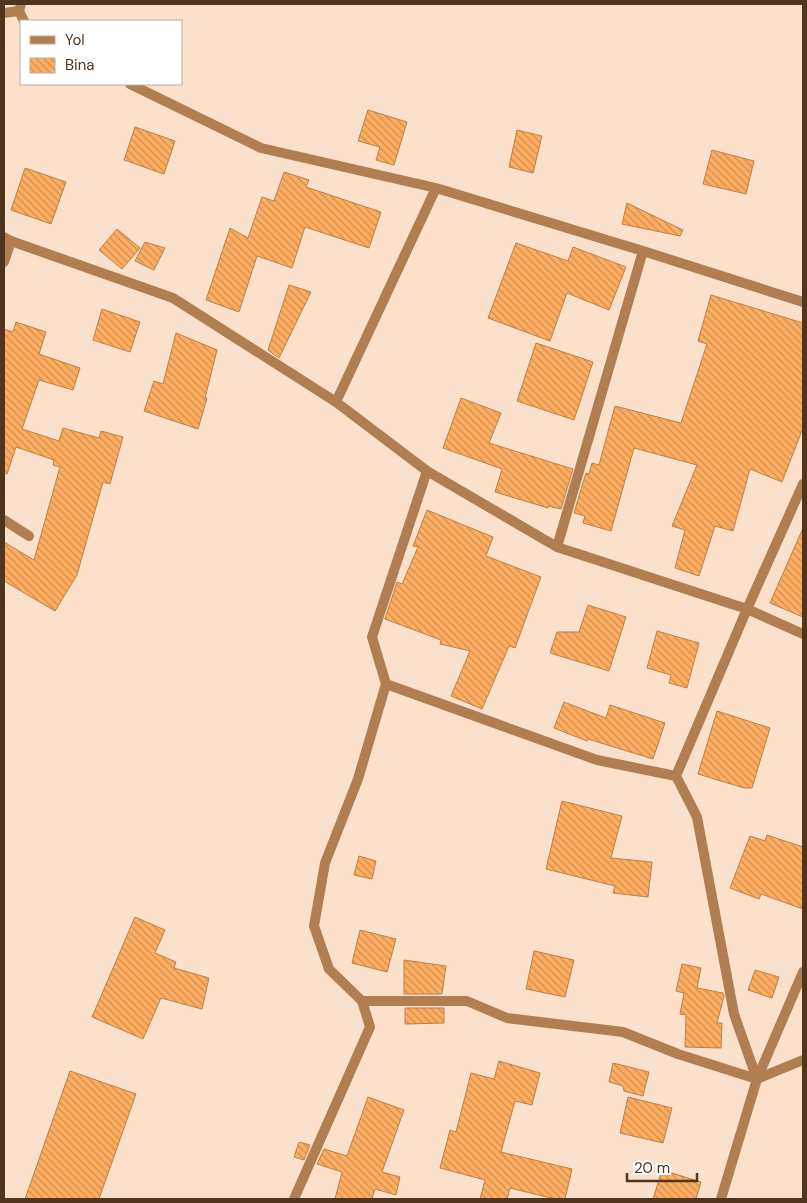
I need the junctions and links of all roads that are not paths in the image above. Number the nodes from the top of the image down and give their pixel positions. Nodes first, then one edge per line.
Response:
1 (20, 8) edge
2 (4, 13) edge
3 (24, 20) edge
4 (132, 85) edge
5 (436, 188) junction
6 (7, 239) edge
7 (643, 251) junction
8 (4, 262) edge
9 (803, 302) edge
10 (336, 402) junction
11 (427, 471) junction
12 (803, 484) edge
13 (4, 520) edge
14 (29, 536) dead end
15 (557, 547) junction
16 (747, 609) junction
17 (803, 634) edge
18 (386, 684) junction
19 (676, 776) junction
20 (803, 972) edge
21 (362, 1001) junction
22 (803, 1060) edge
23 (757, 1079) junction
24 (294, 1199) edge
25 (721, 1199) edge

1 - 2 street
1 - 3 street
4 - 5 street
5 - 7 street
5 - 10 street
6 - 8 street
6 - 10 street
7 - 9 street
7 - 15 street
10 - 11 street
11 - 15 street
11 - 18 street
12 - 16 street
13 - 14 street
15 - 16 street
16 - 17 street
16 - 19 street
18 - 19 street
18 - 21 street
19 - 23 street
20 - 23 street
21 - 23 street
21 - 24 street
22 - 23 street
23 - 25 street

